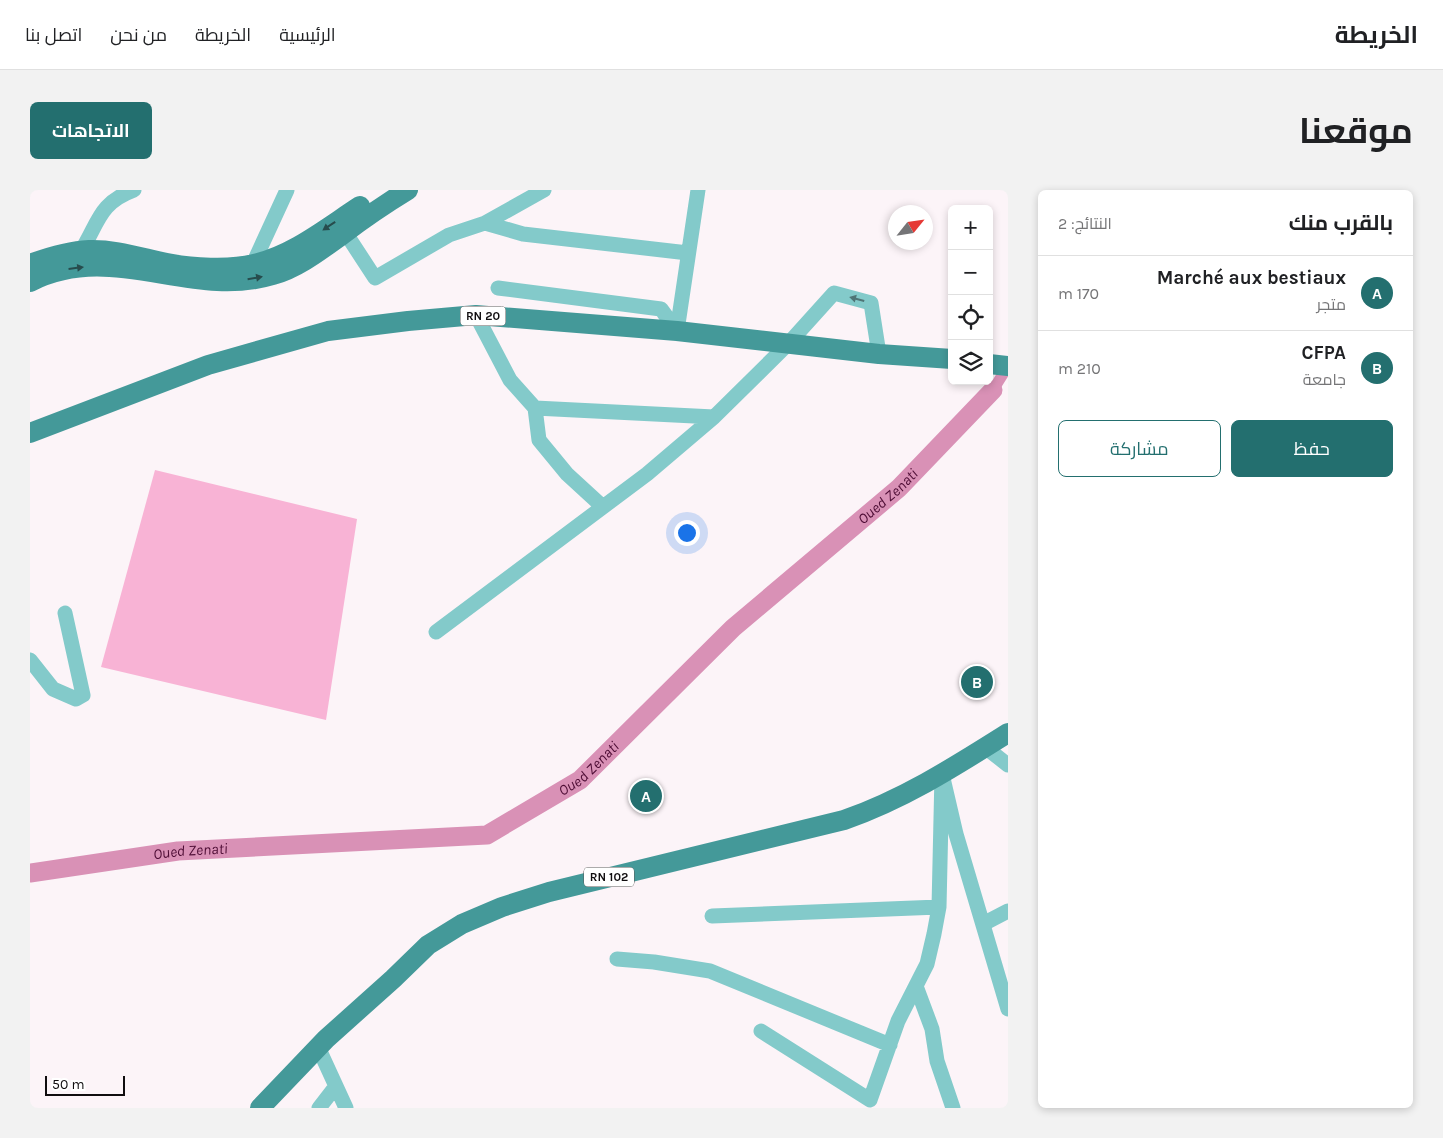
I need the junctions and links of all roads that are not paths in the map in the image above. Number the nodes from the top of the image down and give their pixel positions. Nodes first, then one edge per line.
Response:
1 (287, 190) edge
2 (384, 190) edge
3 (408, 190) edge
4 (544, 190) edge
5 (698, 190) edge
6 (127, 192) edge
7 (485, 223) junction
8 (345, 232) junction
9 (81, 251) junction
10 (688, 253) junction
11 (30, 264) edge
12 (253, 264) junction
13 (30, 282) edge
14 (498, 288) dead end
15 (476, 315) junction
16 (677, 331) junction
17 (788, 344) junction
18 (879, 354) junction
19 (948, 360) edge
20 (993, 364) edge
21 (1008, 366) edge
22 (535, 408) junction
23 (714, 417) junction
24 (30, 433) edge
25 (604, 507) junction
26 (65, 613) dead end
27 (436, 632) dead end
28 (30, 660) edge
29 (1008, 733) edge
30 (985, 747) junction
31 (1008, 765) edge
32 (942, 774) junction
33 (939, 907) junction
34 (1008, 911) edge
35 (712, 916) dead end
36 (983, 924) junction
37 (618, 959) dead end
38 (916, 986) junction
39 (1008, 1009) edge
40 (760, 1031) dead end
41 (890, 1045) junction
42 (318, 1047) junction
43 (336, 1086) junction
44 (260, 1108) edge
45 (319, 1108) edge
46 (346, 1108) edge
47 (952, 1108) edge

1 - 12 street
2 -> 12 main road
3 - 8 main road
4 - 7 street
5 - 10 street
6 - 9 street
7 - 8 street
7 - 10 street
13 -> 8 main road
9 - 11 main road
9 - 12 main road
10 - 16 street
14 - 16 street
15 - 16 main road, RN 20
15 - 22 street
15 - 24 main road, RN 20
16 - 17 main road, RN 20
17 - 18 main road, RN 20
18 -> 17 street
17 - 23 street
18 - 19 main road, RN 20
20 - 21 main road
22 - 23 street
22 - 25 street
23 - 25 street
25 - 27 street
26 - 28 street
29 - 30 main road, RN 102
30 - 31 street
30 - 32 main road, RN 102
32 - 33 street
32 - 36 street
32 - 42 main road, RN 102
33 - 35 street
33 - 38 street
34 - 36 street
36 - 39 street
37 - 41 street
38 - 41 street
38 - 47 street
40 - 41 street
42 - 43 street
42 - 44 main road, RN 102
43 - 45 street
43 - 46 street

